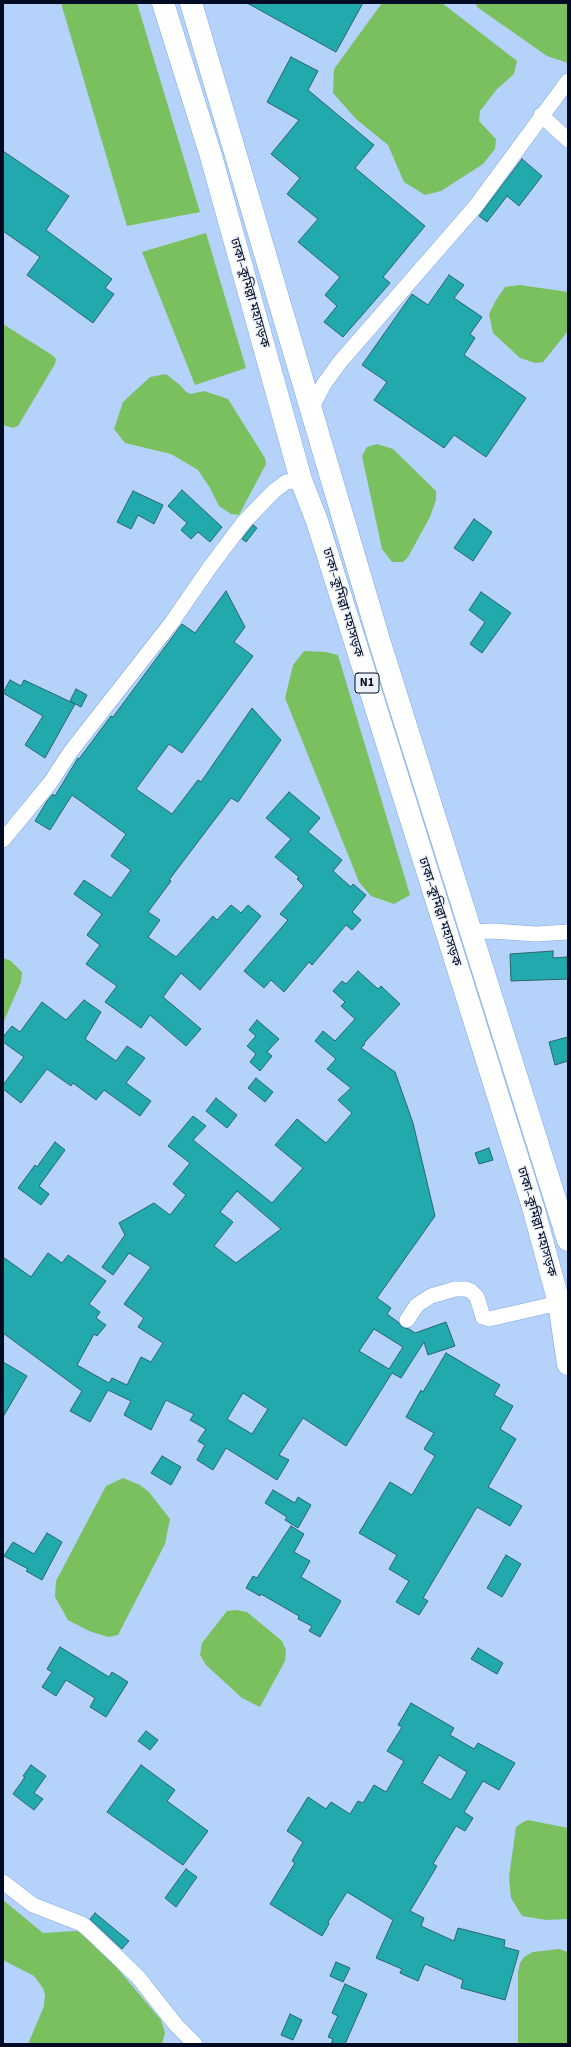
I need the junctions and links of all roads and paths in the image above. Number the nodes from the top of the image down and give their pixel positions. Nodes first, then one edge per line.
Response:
1 (163, 3) edge
2 (190, 3) edge
3 (568, 81) edge
4 (541, 115) junction
5 (568, 140) edge
6 (311, 409) junction
7 (302, 480) junction
8 (3, 840) edge
9 (470, 932) junction
10 (568, 932) edge
11 (568, 1240) edge
12 (559, 1303) junction
13 (407, 1320) dead end
14 (568, 1364) edge
15 (3, 1882) edge
16 (195, 2044) edge

1 - 7 highway, ঢাকা–কুমিল্লা মহাসড়ক / N1
2 - 6 highway, ঢাকা–কুমিল্লা মহাসড়ক / N1
3 - 4 street
4 - 5 street
4 - 6 street
6 - 9 highway, ঢাকা–কুমিল্লা মহাসড়ক / N1
7 - 8 street
7 - 12 highway, ঢাকা–কুমিল্লা মহাসড়ক / N1
9 - 10 street
9 - 11 highway, ঢাকা–কুমিল্লা মহাসড়ক / N1
12 - 13 street
12 - 14 highway, ঢাকা–কুমিল্লা মহাসড়ক / N1
15 - 16 street

